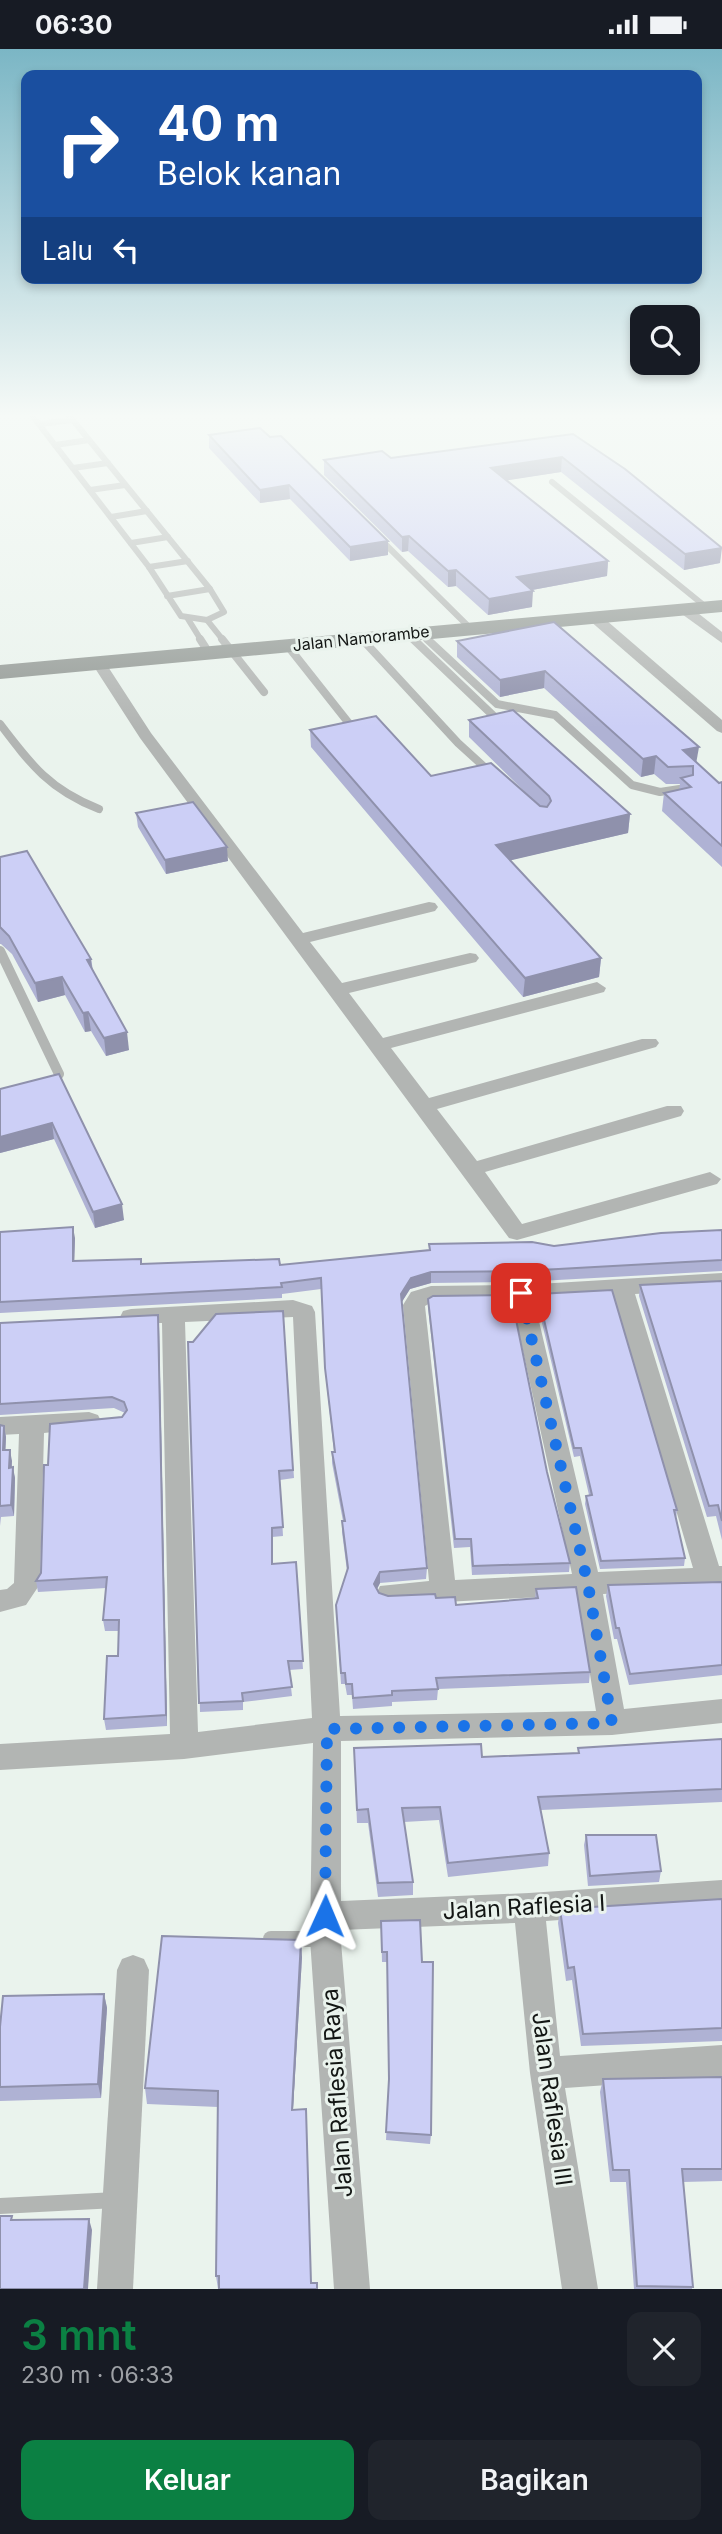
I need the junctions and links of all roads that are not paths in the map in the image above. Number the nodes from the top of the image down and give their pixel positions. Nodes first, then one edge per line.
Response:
1 (112, 519) edge
2 (152, 519) edge
3 (599, 519) edge
4 (370, 529) edge
5 (168, 537) junction
6 (131, 543) junction
7 (188, 561) junction
8 (149, 567) junction
9 (210, 589) junction
10 (167, 596) junction
11 (714, 606) edge
12 (684, 609) junction
13 (594, 617) junction
14 (188, 619) junction
15 (207, 620) junction
16 (469, 627) junction
17 (414, 633) junction
18 (362, 639) junction
19 (722, 639) edge
20 (287, 646) junction
21 (232, 650) junction
22 (209, 653) junction
23 (98, 662) junction
24 (0, 672) edge
25 (264, 692) dead end
26 (0, 724) edge
27 (503, 725) edge
28 (722, 728) edge
29 (357, 733) edge
30 (503, 784) edge
31 (686, 787) edge
32 (99, 809) dead end
33 (429, 907) dead end
34 (299, 939) junction
35 (0, 951) edge
36 (470, 958) dead end
37 (597, 988) dead end
38 (338, 990) junction
39 (649, 1043) dead end
40 (379, 1045) junction
41 (59, 1074) edge
42 (424, 1105) junction
43 (674, 1111) dead end
44 (472, 1169) junction
45 (710, 1179) dead end
46 (722, 1281) edge
47 (622, 1287) junction
48 (521, 1293) junction
49 (173, 1315) junction
50 (107, 1319) edge
51 (114, 1420) edge
52 (32, 1424) junction
53 (0, 1426) edge
54 (715, 1577) edge
55 (588, 1585) junction
56 (443, 1590) junction
57 (389, 1594) edge
58 (0, 1601) edge
59 (722, 1711) edge
60 (612, 1723) junction
61 (327, 1729) junction
62 (184, 1746) junction
63 (0, 1757) edge
64 (722, 1894) edge
65 (529, 1908) junction
66 (325, 1927) junction
67 (259, 1939) edge
68 (133, 1970) dead end
69 (722, 2061) edge
70 (546, 2073) junction
71 (122, 2199) junction
72 (0, 2206) edge
73 (115, 2289) edge
74 (352, 2289) edge
75 (580, 2289) edge

1 - 6 lane
2 - 5 lane
3 - 11 lane
4 - 16 lane
5 - 6 lane
5 - 7 lane
6 - 8 lane
7 - 8 lane
7 - 9 lane
8 - 10 lane
9 - 10 lane
9 - 15 lane
10 - 14 lane
11 - 12 main road, Jalan Namorambe
12 - 13 main road, Jalan Namorambe
12 - 19 street
13 - 16 main road, Jalan Namorambe
13 - 28 street
14 - 15 lane
14 - 22 lane
15 - 21 lane
16 - 17 main road, Jalan Namorambe
17 - 18 main road, Jalan Namorambe
17 - 27 lane
17 - 31 lane
18 - 20 main road, Jalan Namorambe
18 - 30 lane
20 - 21 main road, Jalan Namorambe
20 - 29 lane
21 - 22 main road, Jalan Namorambe
21 - 25 lane
22 - 23 main road, Jalan Namorambe
23 - 24 main road, Jalan Namorambe
23 - 34 street
26 - 32 lane
33 - 34 street
34 - 38 street
35 - 41 lane
36 - 38 street
37 - 40 street
38 - 40 street
39 - 42 street
40 - 42 street
42 - 44 street
43 - 44 street
44 - 45 street
46 - 47 street
47 - 48 street
47 - 54 street
48 - 55 street
48 - 56 street
49 - 50 street
49 - 61 street, Jalan Raflesia Raya
49 - 62 street
51 - 52 street
52 - 53 street
52 - 58 street
54 - 55 street
55 - 56 street
55 - 60 street
56 - 57 street
59 - 60 street
60 - 61 street
61 - 62 street
61 - 66 street, Jalan Raflesia Raya
62 - 63 street
64 - 65 street, Jalan Raflesia I
65 - 66 street, Jalan Raflesia I
65 - 70 street, Jalan Raflesia III
66 - 67 lane
66 - 74 street, Jalan Raflesia Raya
68 - 71 street
69 - 70 street
70 - 75 street, Jalan Raflesia III
71 - 72 lane
71 - 73 street

